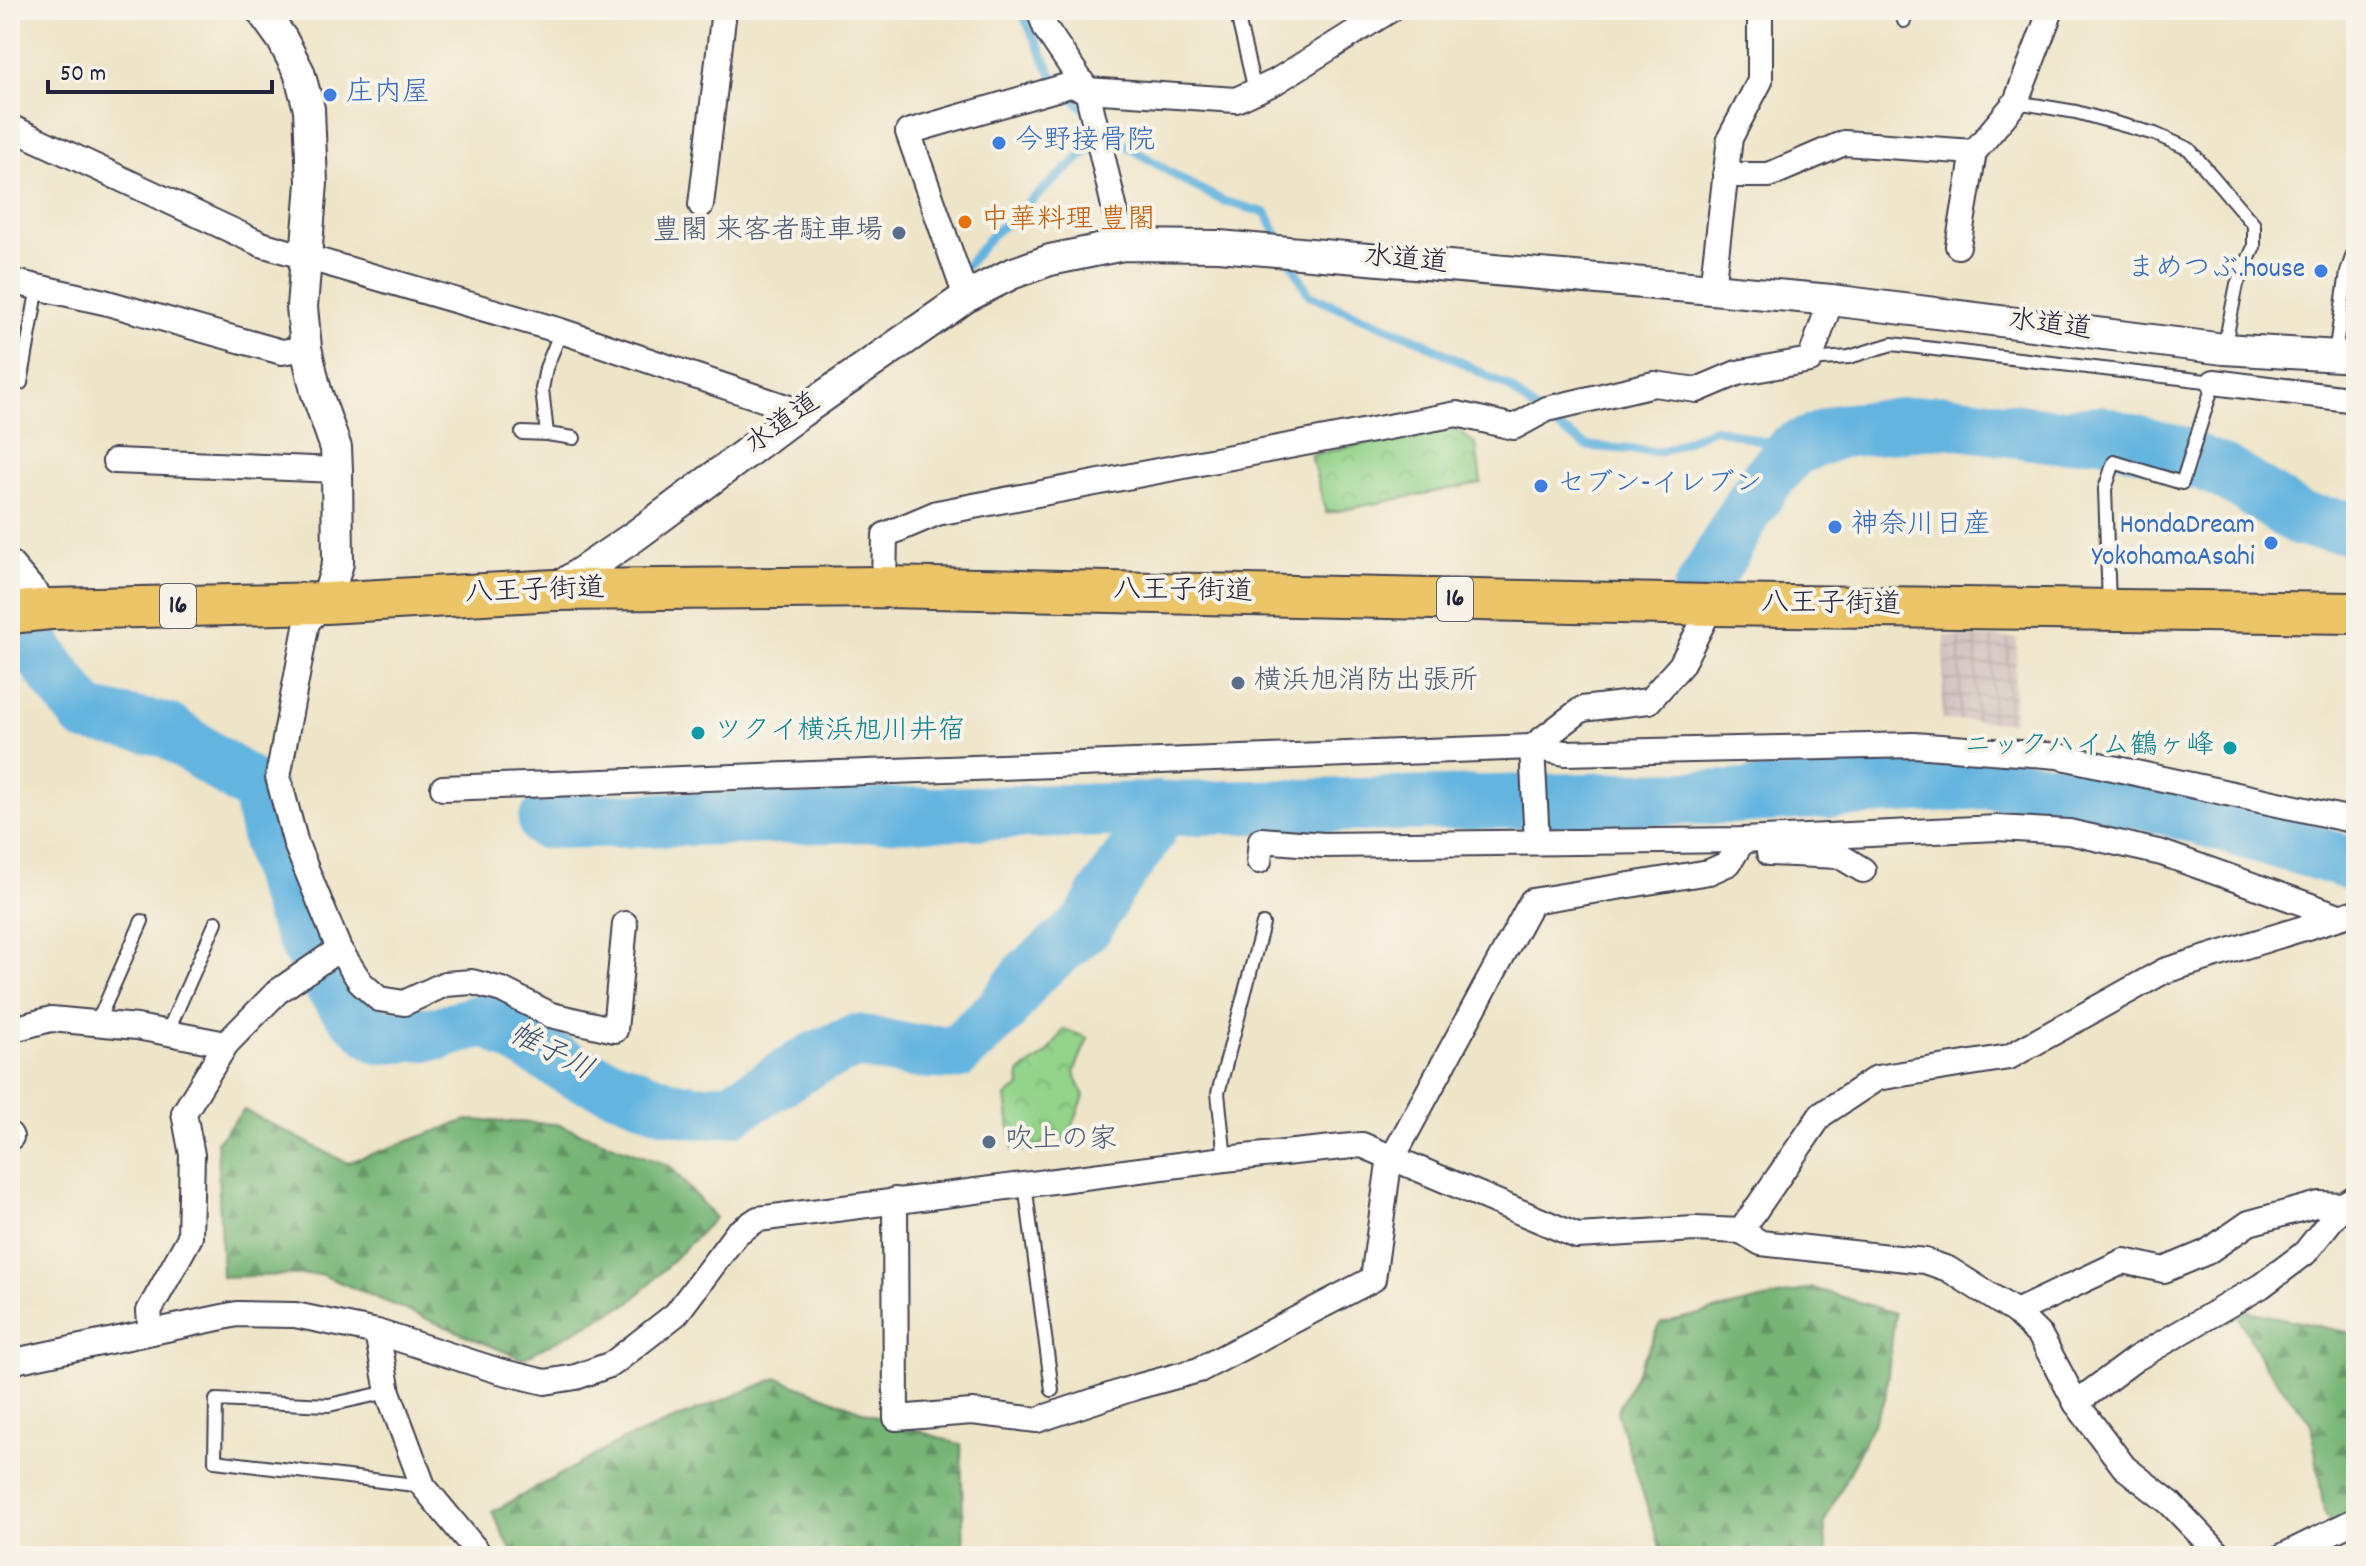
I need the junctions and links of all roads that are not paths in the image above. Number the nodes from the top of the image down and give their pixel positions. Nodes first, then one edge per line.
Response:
1 (261, 10) edge
2 (724, 10) edge
3 (1039, 10) edge
4 (1236, 10) edge
5 (1390, 10) edge
6 (1760, 10) edge
7 (2051, 10) edge
8 (1087, 90) junction
9 (1255, 91) junction
10 (2016, 102) junction
11 (10, 127) edge
12 (1974, 152) junction
13 (1725, 175) junction
14 (701, 205) dead end
15 (1123, 245) junction
16 (2356, 245) edge
17 (1958, 246) dead end
18 (308, 259) junction
19 (10, 281) edge
20 (38, 286) junction
21 (1712, 289) junction
22 (966, 297) junction
23 (1831, 300) junction
24 (561, 331) junction
25 (306, 348) junction
26 (2224, 349) junction
27 (2345, 357) edge
28 (1810, 360) junction
29 (2214, 382) junction
30 (21, 383) dead end
31 (2356, 400) edge
32 (801, 412) junction
33 (522, 433) dead end
34 (547, 434) junction
35 (574, 438) dead end
36 (115, 461) dead end
37 (337, 470) junction
38 (10, 563) edge
39 (884, 587) junction
40 (555, 590) junction
41 (326, 603) junction
42 (1712, 605) junction
43 (2109, 608) junction
44 (30, 611) edge
45 (2356, 613) edge
46 (1532, 759) junction
47 (443, 788) dead end
48 (2356, 821) edge
49 (1537, 836) junction
50 (1750, 840) junction
51 (1259, 861) dead end
52 (1863, 870) dead end
53 (2347, 914) edge
54 (142, 921) dead end
55 (216, 922) dead end
56 (625, 924) dead end
57 (1263, 924) dead end
58 (333, 953) junction
59 (97, 1023) junction
60 (10, 1030) edge
61 (167, 1033) junction
62 (226, 1044) junction
63 (1392, 1156) junction
64 (1225, 1159) junction
65 (1025, 1184) junction
66 (895, 1200) junction
67 (2350, 1201) edge
68 (1741, 1231) junction
69 (2016, 1312) junction
70 (151, 1332) junction
71 (377, 1332) junction
72 (10, 1362) edge
73 (1052, 1390) dead end
74 (388, 1392) junction
75 (2076, 1403) junction
76 (423, 1486) junction
77 (2356, 1520) edge
78 (481, 1556) edge
79 (2221, 1556) edge
80 (2283, 1556) edge

1 - 18 street
2 - 14 street
3 - 8 street
4 - 9 lane
5 - 9 street
6 - 13 street
7 - 10 street
8 - 9 street
8 - 15 street
8 - 22 street
10 - 12 street
10 - 26 lane
11 - 18 street
12 - 13 street
12 - 17 street
13 - 21 street
15 - 21 street, 水道道
15 - 22 street, 水道道
16 - 27 lane
18 - 24 street
18 - 25 street
19 - 20 street
20 - 25 street
20 - 30 lane
21 - 23 street, 水道道
22 - 32 street, 水道道
23 - 26 street, 水道道
23 - 28 street
24 - 32 street
24 - 34 lane
25 - 37 street
26 - 27 street, 水道道
28 - 29 lane
28 - 39 street
29 - 31 street
29 - 43 lane
32 - 40 street, 水道道
33 - 34 lane
34 - 35 lane
36 - 37 street
37 - 41 street
38 - 44 street
39 - 40 highway, 八王子街道 / 16
39 - 42 highway, 八王子街道 / 16
40 - 41 highway, 八王子街道 / 16
41 - 44 highway, 八王子街道 / 16
41 - 58 street
42 - 43 highway, 八王子街道 / 16
42 - 46 street
43 - 45 highway, 八王子街道 / 16
46 - 47 street
46 - 48 street
46 - 49 street
49 - 50 street
49 - 51 street
50 - 52 street
50 - 53 street
50 - 63 street
53 - 68 street
54 - 59 lane
55 - 61 lane
56 - 58 street
57 - 64 lane
58 - 62 street
59 - 60 street
59 - 61 street
61 - 62 street
62 - 70 street
63 - 64 street
63 - 66 street
63 - 68 street
64 - 65 street
65 - 66 street
65 - 73 lane
66 - 71 street
67 - 69 street
67 - 75 street
68 - 69 street
69 - 75 street
70 - 71 street
70 - 72 street
71 - 74 street
74 - 76 street
74 - 76 lane
75 - 79 street
76 - 78 street
77 - 80 street

